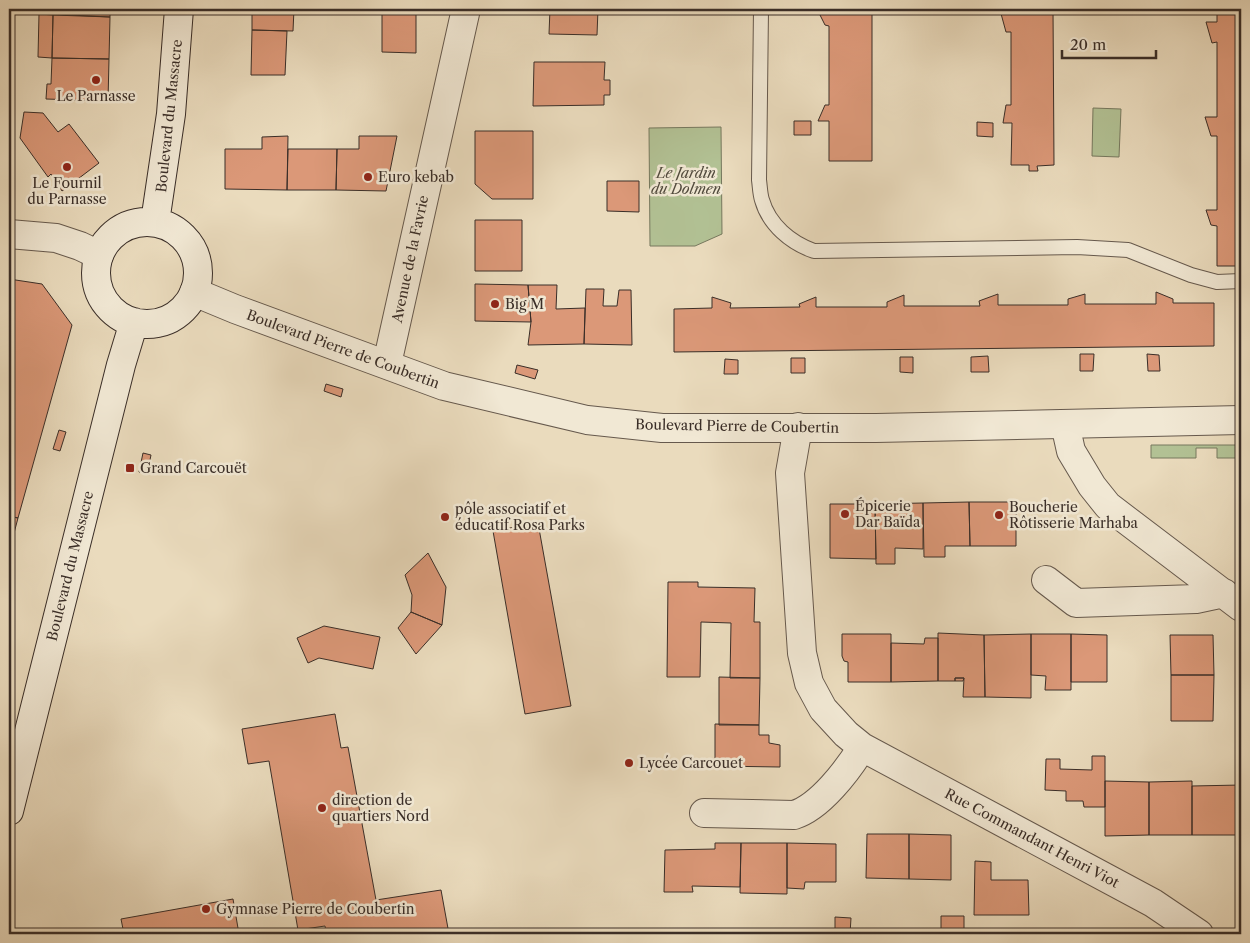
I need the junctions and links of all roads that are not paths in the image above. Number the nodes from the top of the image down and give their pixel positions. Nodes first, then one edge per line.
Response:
1 (179, 9) edge
2 (466, 9) edge
3 (761, 9) edge
4 (155, 222) junction
5 (9, 234) edge
6 (99, 255) junction
7 (1241, 281) edge
8 (194, 292) junction
9 (134, 322) junction
10 (387, 364) junction
11 (1241, 420) edge
12 (1064, 424) junction
13 (798, 427) junction
14 (1046, 580) dead end
15 (1232, 600) edge
16 (862, 747) junction
17 (9, 811) edge
18 (704, 813) dead end
19 (1199, 934) edge

1 - 4 street, Boulevard du Massacre
2 - 10 street, Avenue de la Favrie
3 - 7 lane
4 - 6 street
4 - 8 street
5 - 6 street
6 - 9 street
8 - 9 street
8 - 10 street, Boulevard Pierre de Coubertin
9 - 17 street, Boulevard du Massacre
10 - 13 street, Boulevard Pierre de Coubertin
11 - 12 street, Boulevard Pierre de Coubertin
12 - 13 street, Boulevard Pierre de Coubertin
12 - 15 street
13 - 16 street, Rue Commandant Henri Viot
14 - 15 street
16 - 18 street
16 - 19 street, Rue Commandant Henri Viot

